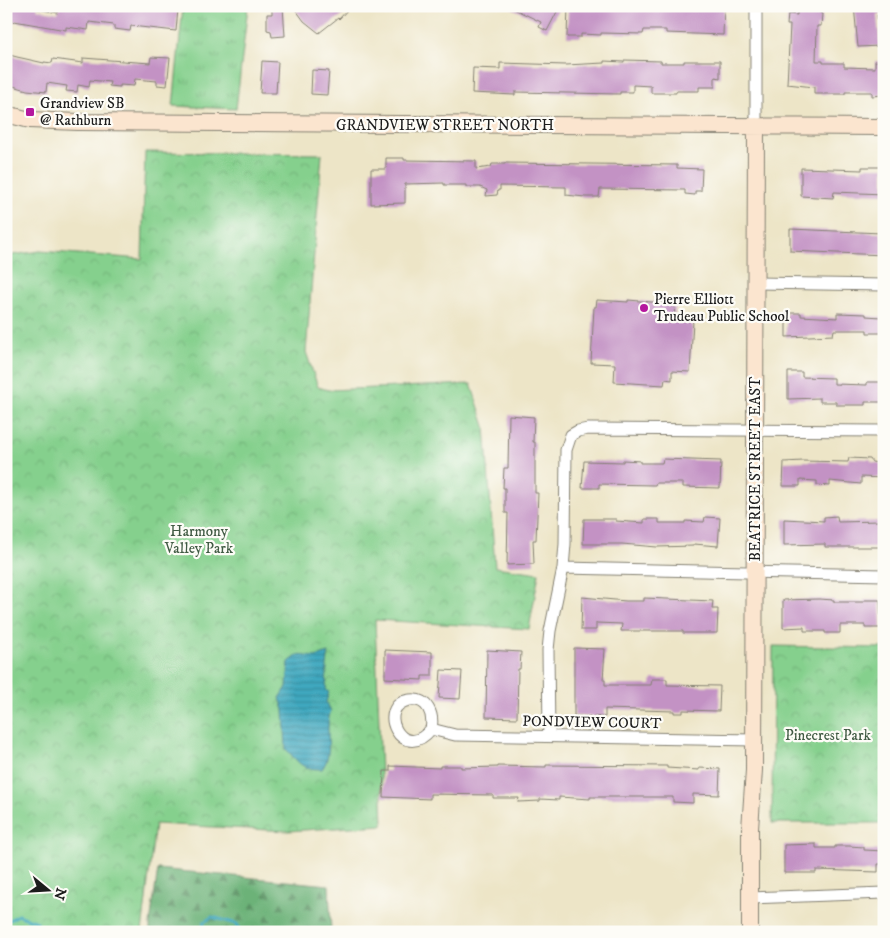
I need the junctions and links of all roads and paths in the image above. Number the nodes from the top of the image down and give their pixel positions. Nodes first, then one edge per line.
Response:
1 (756, 6) edge
2 (6, 114) edge
3 (756, 126) junction
4 (884, 127) edge
5 (755, 283) junction
6 (884, 285) edge
7 (755, 431) junction
8 (884, 431) edge
9 (563, 568) junction
10 (754, 573) junction
11 (884, 575) edge
12 (431, 729) dead end
13 (549, 736) junction
14 (754, 740) junction
15 (884, 893) edge
16 (750, 898) junction
17 (750, 932) edge

1 - 3 street, BEATRICE STREET EAST
2 - 3 street, GRANDVIEW STREET NORTH
3 - 4 street, GRANDVIEW STREET NORTH
3 - 5 street, BEATRICE STREET EAST
5 - 6 street
5 - 7 street, BEATRICE STREET EAST
7 - 8 street
7 - 9 street
7 - 10 street, BEATRICE STREET EAST
9 - 10 street
9 - 13 street
10 - 11 street
10 - 14 street, BEATRICE STREET EAST
12 - 13 street, PONDVIEW COURT
13 - 14 street, PONDVIEW COURT
14 - 16 street, BEATRICE STREET EAST
15 - 16 street
16 - 17 street, BEATRICE STREET EAST

